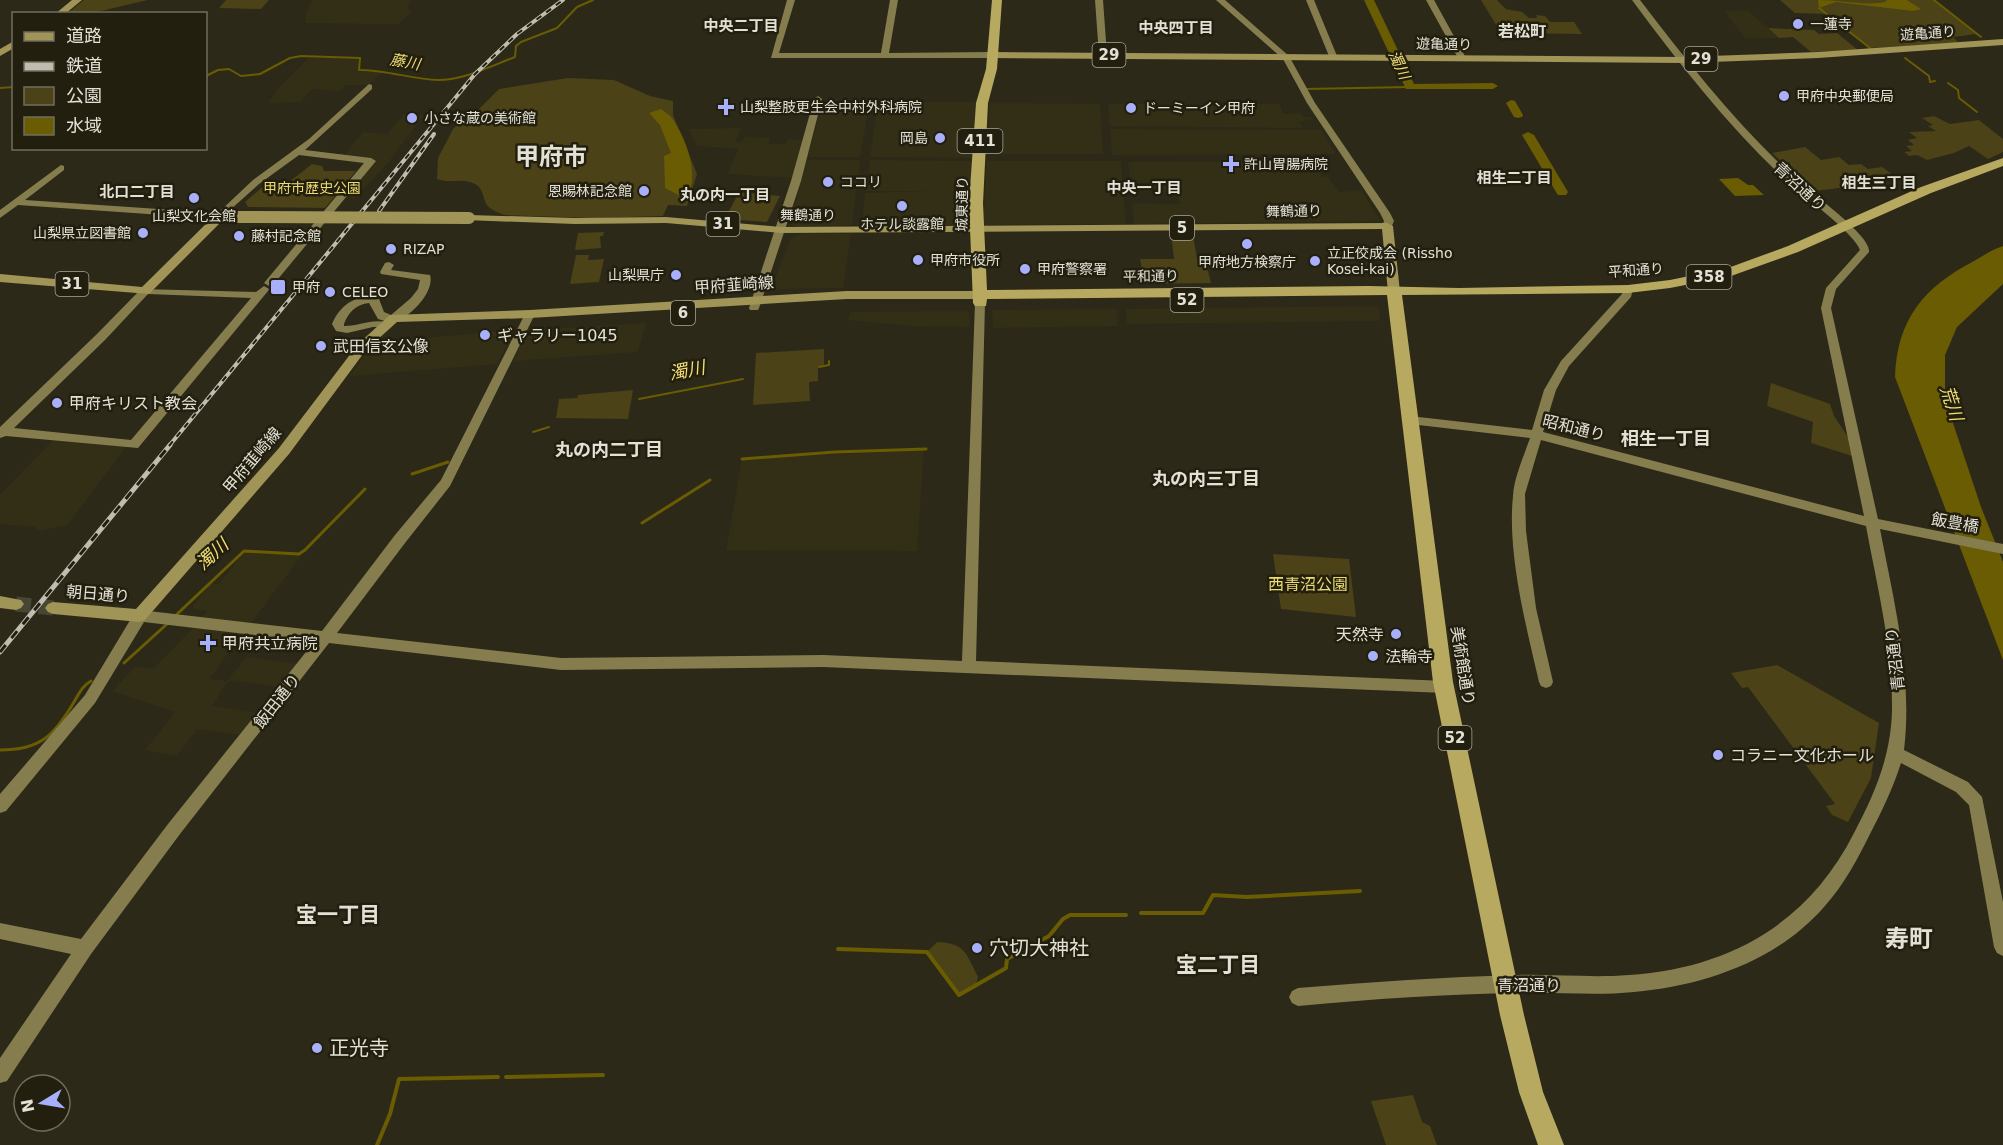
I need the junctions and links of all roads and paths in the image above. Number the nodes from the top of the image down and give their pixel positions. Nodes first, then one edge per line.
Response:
1 (78, 0) edge
2 (791, 0) edge
3 (894, 0) edge
4 (996, 0) edge
5 (1099, 0) edge
6 (1220, 0) edge
7 (1310, 0) edge
8 (1430, 0) edge
9 (1636, 0) edge
10 (61, 12) edge
11 (2003, 42) edge
12 (991, 55) junction
13 (1103, 55) junction
14 (1284, 55) junction
15 (1333, 56) junction
16 (882, 57) junction
17 (1462, 58) junction
18 (1682, 60) junction
19 (369, 87) dead end
20 (818, 99) dead end
21 (296, 152) junction
22 (2003, 162) edge
23 (61, 168) dead end
24 (16, 202) junction
25 (0, 215) edge
26 (225, 216) junction
27 (1843, 225) junction
28 (1387, 226) junction
29 (978, 229) junction
30 (781, 231) junction
31 (389, 265) dead end
32 (0, 279) edge
33 (264, 289) junction
34 (1628, 289) junction
35 (145, 291) junction
36 (1394, 292) junction
37 (980, 299) junction
38 (754, 305) junction
39 (376, 308) junction
40 (528, 317) junction
41 (390, 322) junction
42 (366, 323) junction
43 (1410, 420) junction
44 (2, 433) edge
45 (1537, 435) junction
46 (1872, 523) junction
47 (1901, 530) joint
48 (2003, 549) edge
49 (53, 608) tunnel mouth
50 (140, 616) junction
51 (324, 638) junction
52 (969, 667) junction
53 (1546, 682) dead end
54 (1445, 687) junction
55 (1895, 753) junction
56 (0, 806) edge
57 (0, 931) edge
58 (2003, 947) edge
59 (86, 948) junction
60 (1506, 985) junction
61 (1298, 997) dead end
62 (0, 1074) edge
63 (1551, 1145) edge

1 - 10 main road
2 - 16 street
3 - 16 street
4 - 12 highway, 城東通り / 411
5 - 13 street
6 - 14 street
7 - 15 street
8 - 17 street
9 - 18 street, 青沼通り
11 - 18 main road, 遊亀通り / 29
12 - 13 main road, 遊亀通り / 29
12 - 16 street
12 - 29 highway, 城東通り / 411
13 - 14 main road, 遊亀通り / 29
14 - 15 main road, 遊亀通り / 29
14 - 28 street
15 - 17 main road, 遊亀通り / 29
17 - 18 main road, 遊亀通り / 29
18 - 27 street, 青沼通り
19 - 21 street
20 - 30 street
21 - 26 street
21 - 33 street
22 - 27 highway, 平和通り / 358
23 - 24 street
24 - 25 street
24 - 26 street
26 - 30 main road, 舞鶴通り / 31, bridge
26 - 35 main road
27 - 34 highway, 平和通り / 358
27 - 46 street, 青沼通り
28 - 29 main road, 舞鶴通り / 5
28 - 36 main road
29 - 30 main road, 舞鶴通り / 31
29 - 37 highway, 城東通り / 411
30 - 38 street
31 - 41 street
32 - 35 main road, 31
33 - 35 street
33 - 44 street
34 - 36 highway, 平和通り / 358
34 - 45 street
35 - 44 street
36 - 37 highway, 平和通り / 52
36 - 43 highway, 美術館通り / 52
37 - 38 main road, 甲府韮崎線 / 6
37 - 52 street
38 - 40 main road, 甲府韮崎線 / 6
39 - 41 street
39 - 42 street
39 - 42 street
40 - 41 main road, 甲府韮崎線 / 6
40 - 51 street, 飯田通り
41 - 42 street
41 - 50 main road, 甲府韮崎線
43 - 45 street, 昭和通り
43 - 54 highway, 美術館通り / 52
45 - 46 street, 昭和通り
45 - 53 street
46 - 47 street, 昭和通り
46 - 55 street, 青沼通り
47 - 48 street, 飯豊橋
49 - 50 main road, 朝日通り
50 - 51 street
50 - 56 street
51 - 52 street
51 - 59 street, 飯田通り
52 - 54 street
54 - 60 highway, 美術館通り / 52
55 - 58 street
55 - 60 street, 青沼通り
57 - 59 street
59 - 62 street, 飯田通り
60 - 61 street, 青沼通り
60 - 63 highway, 美術館通り / 52

